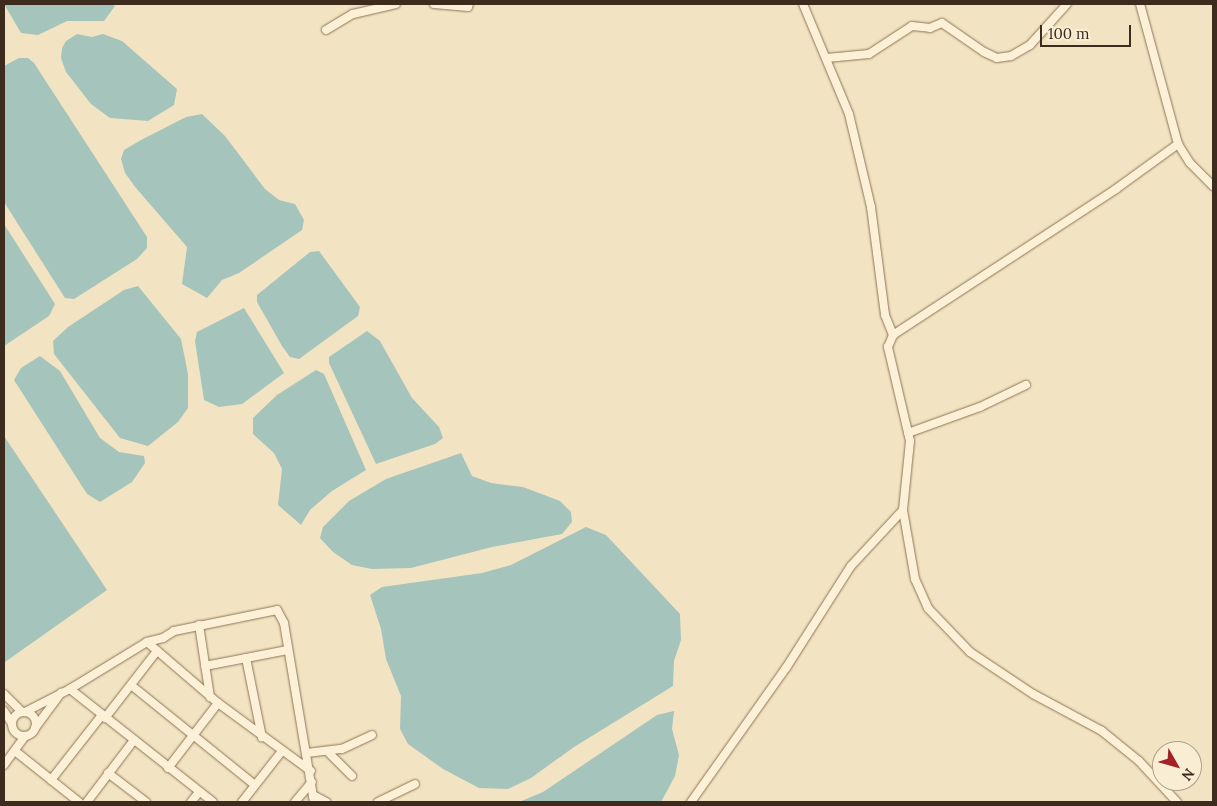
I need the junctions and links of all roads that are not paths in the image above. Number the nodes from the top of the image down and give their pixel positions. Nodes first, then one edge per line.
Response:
1 (396, 4) edge
2 (434, 4) edge
3 (469, 4) edge
4 (804, 4) edge
5 (1067, 4) edge
6 (1140, 4) edge
7 (326, 30) dead end
8 (827, 58) junction
9 (1178, 144) junction
10 (1213, 186) edge
11 (893, 335) junction
12 (1026, 385) dead end
13 (908, 433) junction
14 (903, 510) junction
15 (200, 625) junction
16 (147, 642) junction
17 (287, 650) junction
18 (157, 651) junction
19 (246, 658) junction
20 (206, 666) junction
21 (130, 685) junction
22 (70, 689) junction
23 (61, 693) junction
24 (4, 694) edge
25 (210, 697) junction
26 (218, 703) junction
27 (4, 711) edge
28 (24, 712) junction
29 (104, 716) junction
30 (12, 724) junction
31 (35, 728) junction
32 (194, 734) junction
33 (372, 735) dead end
34 (25, 736) junction
35 (262, 737) junction
36 (134, 740) junction
37 (15, 751) junction
38 (282, 751) junction
39 (328, 752) junction
40 (308, 753) junction
41 (4, 765) edge
42 (168, 768) junction
43 (310, 771) junction
44 (108, 773) junction
45 (352, 776) dead end
46 (51, 780) junction
47 (312, 782) junction
48 (415, 784) dead end
49 (255, 785) junction
50 (199, 792) junction
51 (314, 799) edge
52 (142, 801) edge
53 (79, 802) edge
54 (87, 802) edge
55 (191, 802) edge
56 (213, 802) edge
57 (242, 802) edge
58 (295, 802) edge
59 (326, 802) edge
60 (378, 802) edge
61 (691, 802) edge
62 (1178, 802) edge

1 - 7 street
2 - 3 street
4 - 8 street
5 - 8 street
6 - 9 street
8 - 11 street
9 - 10 street
9 - 11 street
11 - 13 street
12 - 13 street
13 - 14 street
14 - 61 street
14 - 62 street
15 - 16 street
15 - 17 street
15 - 20 street
16 - 18 street
16 - 22 street
17 - 19 street
17 - 40 street
18 - 21 street
18 - 25 street
19 - 20 street
19 - 35 street
20 - 25 street
21 - 29 street
21 - 32 street
22 - 23 street
22 - 29 street
23 - 28 street
23 - 31 street
24 - 28 street
25 - 26 street
26 - 32 street
26 - 35 street
27 - 30 street
28 - 30 street
28 - 31 street
29 - 36 street
29 - 46 street
30 - 34 street
31 - 34 street
32 - 42 street
32 - 49 street
33 - 39 street
34 - 37 street
35 - 38 street
36 - 42 street
36 - 44 street
37 - 41 street
37 - 46 street
38 - 43 street
38 - 49 street
39 - 40 street
39 - 45 street
40 - 43 street
42 - 50 street
43 - 47 street
44 - 52 street
44 - 54 street
46 - 53 street
47 - 51 street
47 - 58 street
48 - 60 street
49 - 57 street
50 - 55 street
50 - 56 street
51 - 59 street

